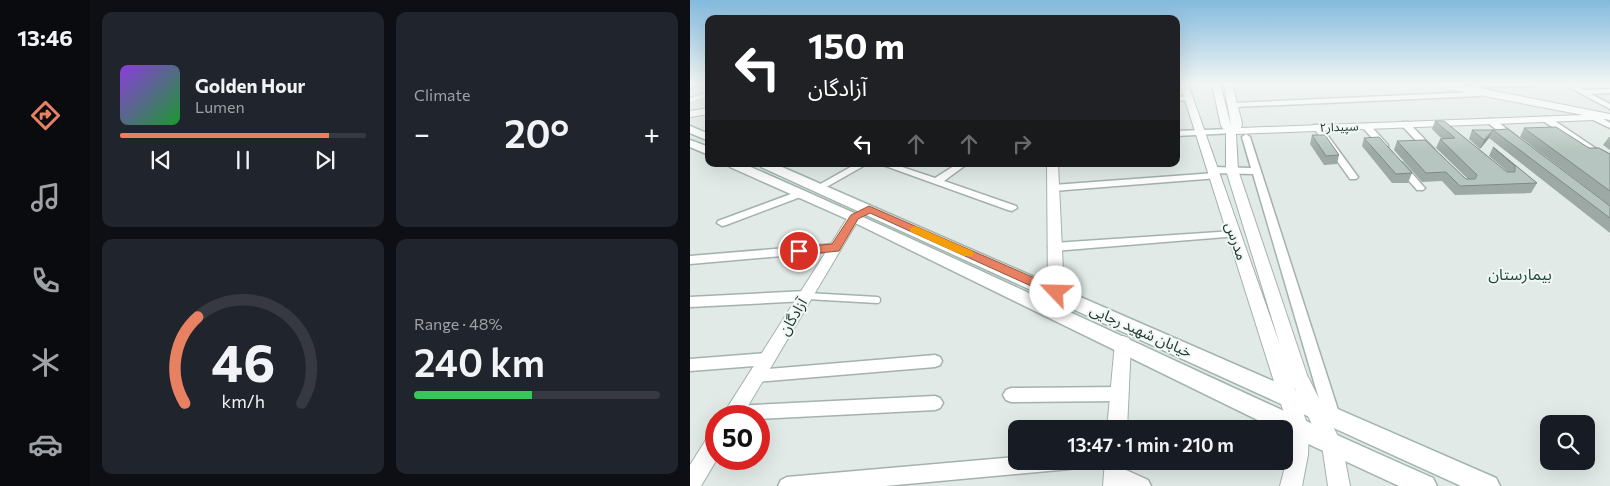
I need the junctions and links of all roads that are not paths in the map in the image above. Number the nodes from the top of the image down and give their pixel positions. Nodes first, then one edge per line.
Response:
1 (1187, 107) edge
2 (1221, 107) edge
3 (1234, 107) edge
4 (1549, 107) edge
5 (1566, 107) edge
6 (705, 112) edge
7 (690, 114) edge
8 (1596, 116) junction
9 (1610, 116) edge
10 (1546, 119) junction
11 (1491, 121) junction
12 (1442, 123) junction
13 (1405, 124) junction
14 (1366, 126) junction
15 (1610, 126) edge
16 (1317, 127) junction
17 (690, 129) edge
18 (1231, 131) junction
19 (1200, 132) junction
20 (1180, 134) edge
21 (1456, 135) edge
22 (705, 136) edge
23 (1246, 137) dead end
24 (690, 143) edge
25 (1520, 144) edge
26 (705, 150) edge
27 (1439, 158) edge
28 (1610, 162) edge
29 (740, 167) edge
30 (777, 167) edge
31 (857, 167) edge
32 (894, 167) edge
33 (958, 167) edge
34 (1052, 167) edge
35 (1232, 170) junction
36 (1256, 171) junction
37 (1214, 173) junction
38 (1352, 177) dead end
39 (936, 182) junction
40 (820, 187) junction
41 (1053, 188) junction
42 (1420, 188) dead end
43 (799, 194) junction
44 (1012, 208) dead end
45 (862, 213) junction
46 (722, 223) dead end
47 (1234, 234) junction
48 (1054, 246) junction
49 (835, 248) junction
50 (690, 260) edge
51 (1056, 292) junction
52 (1295, 295) junction
53 (806, 296) junction
54 (1274, 296) junction
55 (1255, 297) junction
56 (877, 300) dead end
57 (690, 302) edge
58 (1123, 343) junction
59 (767, 359) junction
60 (935, 361) dead end
61 (690, 365) edge
62 (756, 376) junction
63 (1120, 394) junction
64 (1011, 395) dead end
65 (1289, 398) junction
66 (935, 403) dead end
67 (738, 405) edge
68 (770, 412) edge
69 (1324, 413) junction
70 (1118, 420) edge
71 (1299, 429) junction
72 (1332, 444) junction
73 (705, 460) edge
74 (1008, 466) edge
75 (1115, 474) edge
76 (690, 484) edge
77 (787, 486) edge
78 (1142, 486) edge
79 (1291, 486) edge
80 (1340, 486) edge
81 (1425, 486) edge
82 (1488, 486) edge

1 - 19 street, مدرس
2 - 18 street
3 - 18 street
4 - 8 street
5 - 9 street
6 - 7 street
8 - 9 street
8 - 10 street, سپیدار۲
8 - 15 street
10 - 11 street, سپیدار۲
10 - 28 street
11 - 12 street, سپیدار۲
11 - 25 street
12 - 13 street, سپیدار۲
12 - 21 street
13 - 14 street, سپیدار۲
13 - 27 street
14 - 16 street, سپیدار۲
14 - 42 street
16 - 18 street, سپیدار۲
16 - 38 street
17 - 22 main road
18 - 19 street
18 - 35 street, مدرس
19 - 20 street
19 - 37 street, مدرس
23 - 36 street
24 - 26 main road
29 - 43 main road, خیابان شهید رجایی
30 - 40 main road, خیابان شهید رجایی
31 - 40 street
32 - 39 street
33 - 39 street
34 - 41 street
35 - 36 street
35 - 37 street
35 - 54 street, مدرس
36 - 52 street
37 - 41 street
37 - 47 street, مدرس
39 - 44 street
40 - 45 main road, خیابان شهید رجایی
41 - 48 street
43 - 45 main road, خیابان شهید رجایی
43 - 46 street
45 - 49 street, آزادگان
45 - 51 main road, خیابان شهید رجایی
45 - 58 main road, خیابان شهید رجایی
47 - 48 street
47 - 55 street, مدرس
48 - 51 street
49 - 50 street
49 - 53 street, آزادگان
51 - 65 main road, خیابان شهید رجایی
52 - 54 street
52 - 69 street
53 - 56 lane
53 - 57 street
53 - 59 street, آزادگان
54 - 55 street
54 - 69 street, مدرس
55 - 65 street, مدرس
58 - 63 street
58 - 71 main road, خیابان شهید رجایی
59 - 61 street
59 - 62 street, آزادگان
60 - 62 street
62 - 67 street, آزادگان
63 - 64 street
63 - 70 street
65 - 69 main road, خیابان شهید رجایی
65 - 71 street, مدرس
66 - 68 street
69 - 72 street, مدرس
69 - 82 main road, خیابان شهید رجایی
71 - 72 main road, خیابان شهید رجایی
71 - 79 street
72 - 80 street, مدرس
72 - 81 main road, خیابان شهید رجایی
73 - 76 street
74 - 77 street
75 - 78 street

